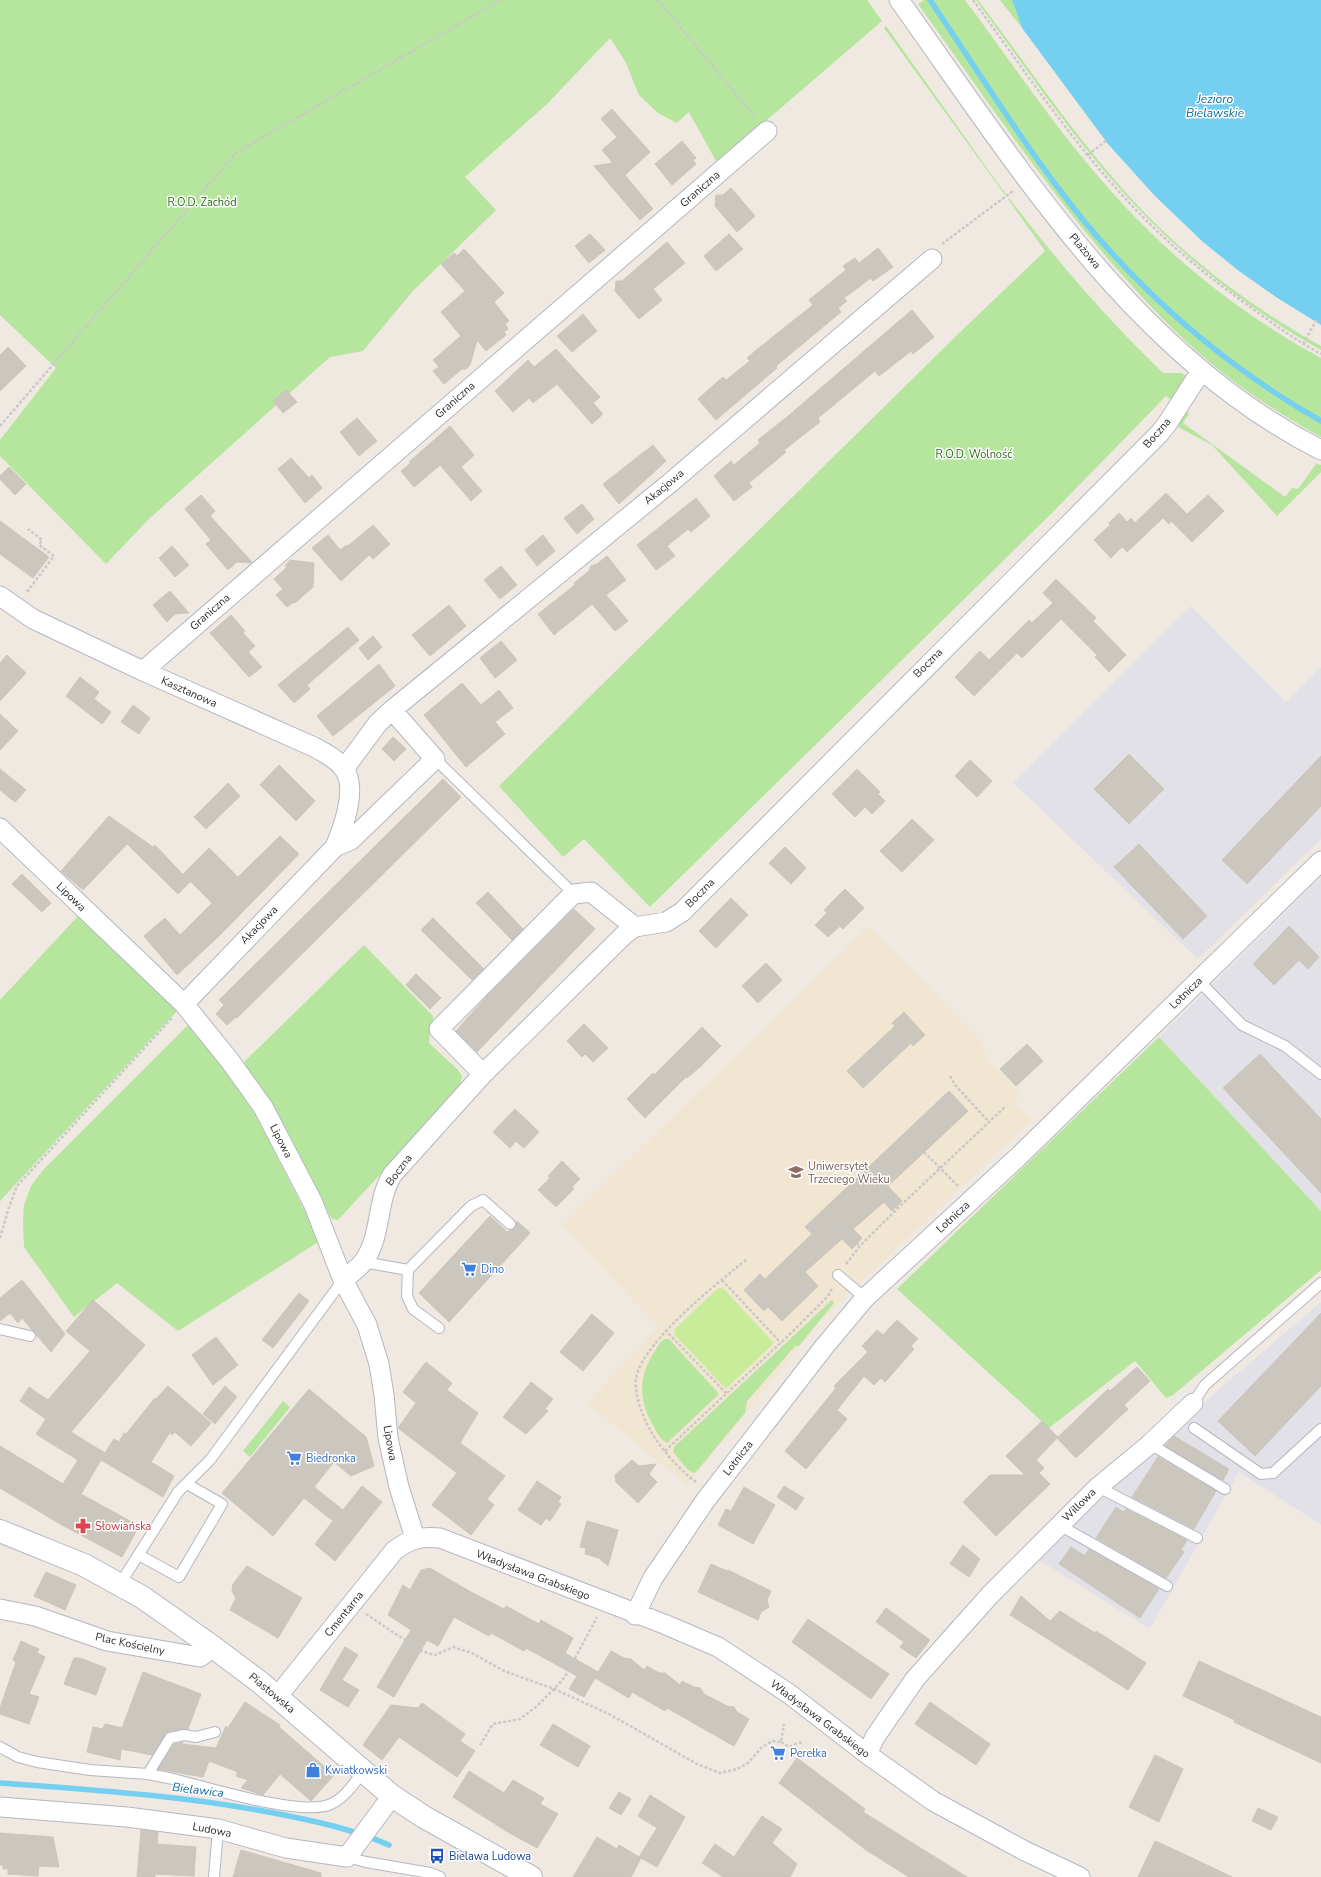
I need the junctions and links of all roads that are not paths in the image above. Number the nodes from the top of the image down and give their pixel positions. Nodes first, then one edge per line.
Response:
1 (899, 0) edge
2 (767, 130) road end
3 (932, 259) road end
4 (1201, 371) junction
5 (1321, 450) edge
6 (9, 603) edge
7 (143, 671) junction
8 (392, 710) junction
9 (435, 759) junction
10 (344, 769) junction
11 (0, 828) edge
12 (335, 847) junction
13 (1321, 862) edge
14 (574, 894) junction
15 (635, 927) junction
16 (1198, 981) junction
17 (184, 1004) junction
18 (483, 1074) junction
19 (1321, 1074) edge
20 (510, 1224) dead end
21 (363, 1262) junction
22 (408, 1270) junction
23 (838, 1275) dead end
24 (343, 1280) junction
25 (1321, 1283) edge
26 (865, 1298) junction
27 (438, 1328) dead end
28 (0, 1329) edge
29 (30, 1336) dead end
30 (1193, 1403) joint
31 (1194, 1428) dead end
32 (1321, 1429) edge
33 (1150, 1444) junction
34 (187, 1484) junction
35 (1098, 1486) junction
36 (1225, 1489) dead end
37 (1059, 1525) junction
38 (0, 1531) edge
39 (415, 1538) junction
40 (1197, 1538) dead end
41 (139, 1555) junction
42 (120, 1584) junction
43 (1167, 1586) dead end
44 (0, 1609) edge
45 (635, 1614) junction
46 (213, 1646) junction
47 (277, 1697) junction
48 (215, 1732) dead end
49 (0, 1747) edge
50 (867, 1754) junction
51 (363, 1772) junction
52 (148, 1774) junction
53 (392, 1796) junction
54 (0, 1807) edge
55 (218, 1829) junction
56 (347, 1857) junction
57 (214, 1877) edge
58 (440, 1877) edge
59 (531, 1877) edge
60 (1080, 1877) edge

1 - 4 street, Plażowa
2 - 7 street, Graniczna
3 - 8 street, Akacjowa
4 - 5 street, Plażowa
4 - 15 street, Boczna
6 - 7 street, Kasztanowa
7 - 10 street, Kasztanowa
8 - 9 street
8 - 10 street, Akacjowa
9 - 12 street, Akacjowa
9 - 14 lane
10 - 12 street, Akacjowa
11 - 17 street, Lipowa
12 - 17 street, Akacjowa
13 - 16 street, Lotnicza
14 - 15 street
14 - 18 street
15 - 18 street, Boczna
16 - 19 lane
16 - 26 street, Lotnicza
17 - 24 street, Lipowa
18 - 21 street, Boczna
20 - 22 lane
21 - 22 lane
21 - 24 street, Boczna
22 - 27 lane
23 - 26 lane
24 - 34 lane
24 - 39 street, Lipowa
25 - 30 lane, Willowa
26 - 45 street, Lotnicza
28 - 29 lane
30 - 33 street, Willowa
31 - 32 lane
33 - 35 street, Willowa
33 - 36 lane
34 - 41 lane
34 - 41 lane
35 - 37 street, Willowa
35 - 40 lane
37 - 43 lane
37 - 50 street, Willowa
38 - 42 main road, Piastowska
39 - 45 street, Władysława Grabskiego
39 - 47 street, Cmentarna
41 - 42 lane
42 - 46 main road, Piastowska
44 - 46 street, Plac Kościelny
45 - 50 street, Władysława Grabskiego
46 - 47 main road, Piastowska
47 - 51 main road, Piastowska
48 - 52 lane
49 - 52 lane
50 - 60 street, Władysława Grabskiego
51 - 52 lane
51 - 53 main road, Piastowska
53 - 56 street
53 - 59 main road, Piastowska
54 - 55 street, Ludowa
55 - 56 street, Ludowa
55 - 57 lane
56 - 58 lane

